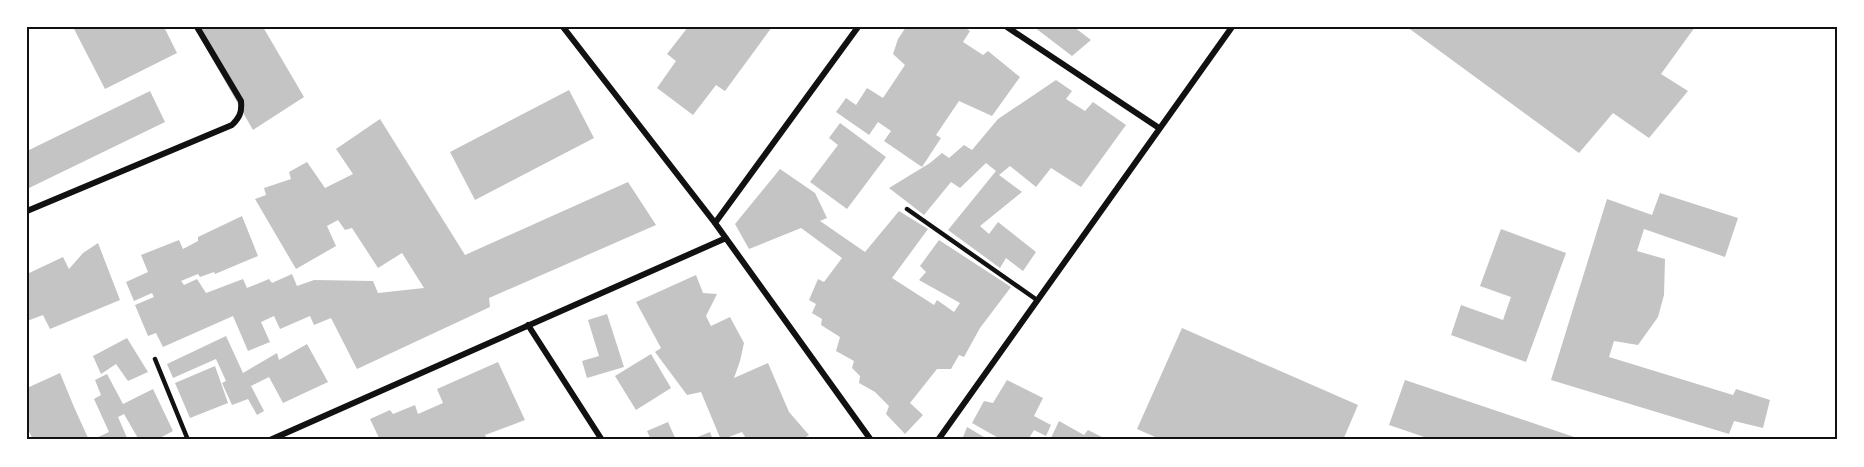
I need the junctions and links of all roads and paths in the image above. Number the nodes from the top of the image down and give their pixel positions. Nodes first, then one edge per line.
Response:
1 (197, 27) edge
2 (563, 27) edge
3 (858, 27) edge
4 (1007, 27) edge
5 (1232, 27) edge
6 (1159, 128) junction
7 (907, 209) dead end
8 (27, 211) edge
9 (715, 223) junction
10 (726, 238) junction
11 (1037, 300) junction
12 (528, 326) junction
13 (154, 359) dead end
14 (188, 440) edge
15 (270, 440) edge
16 (602, 440) edge
17 (871, 440) edge
18 (938, 440) edge

1 - 8 street
2 - 9 street
3 - 9 street
4 - 6 street
5 - 6 street
6 - 11 street
7 - 11 lane
9 - 10 street
10 - 12 street
10 - 17 street
11 - 18 street
12 - 15 street
12 - 16 street
13 - 14 lane

